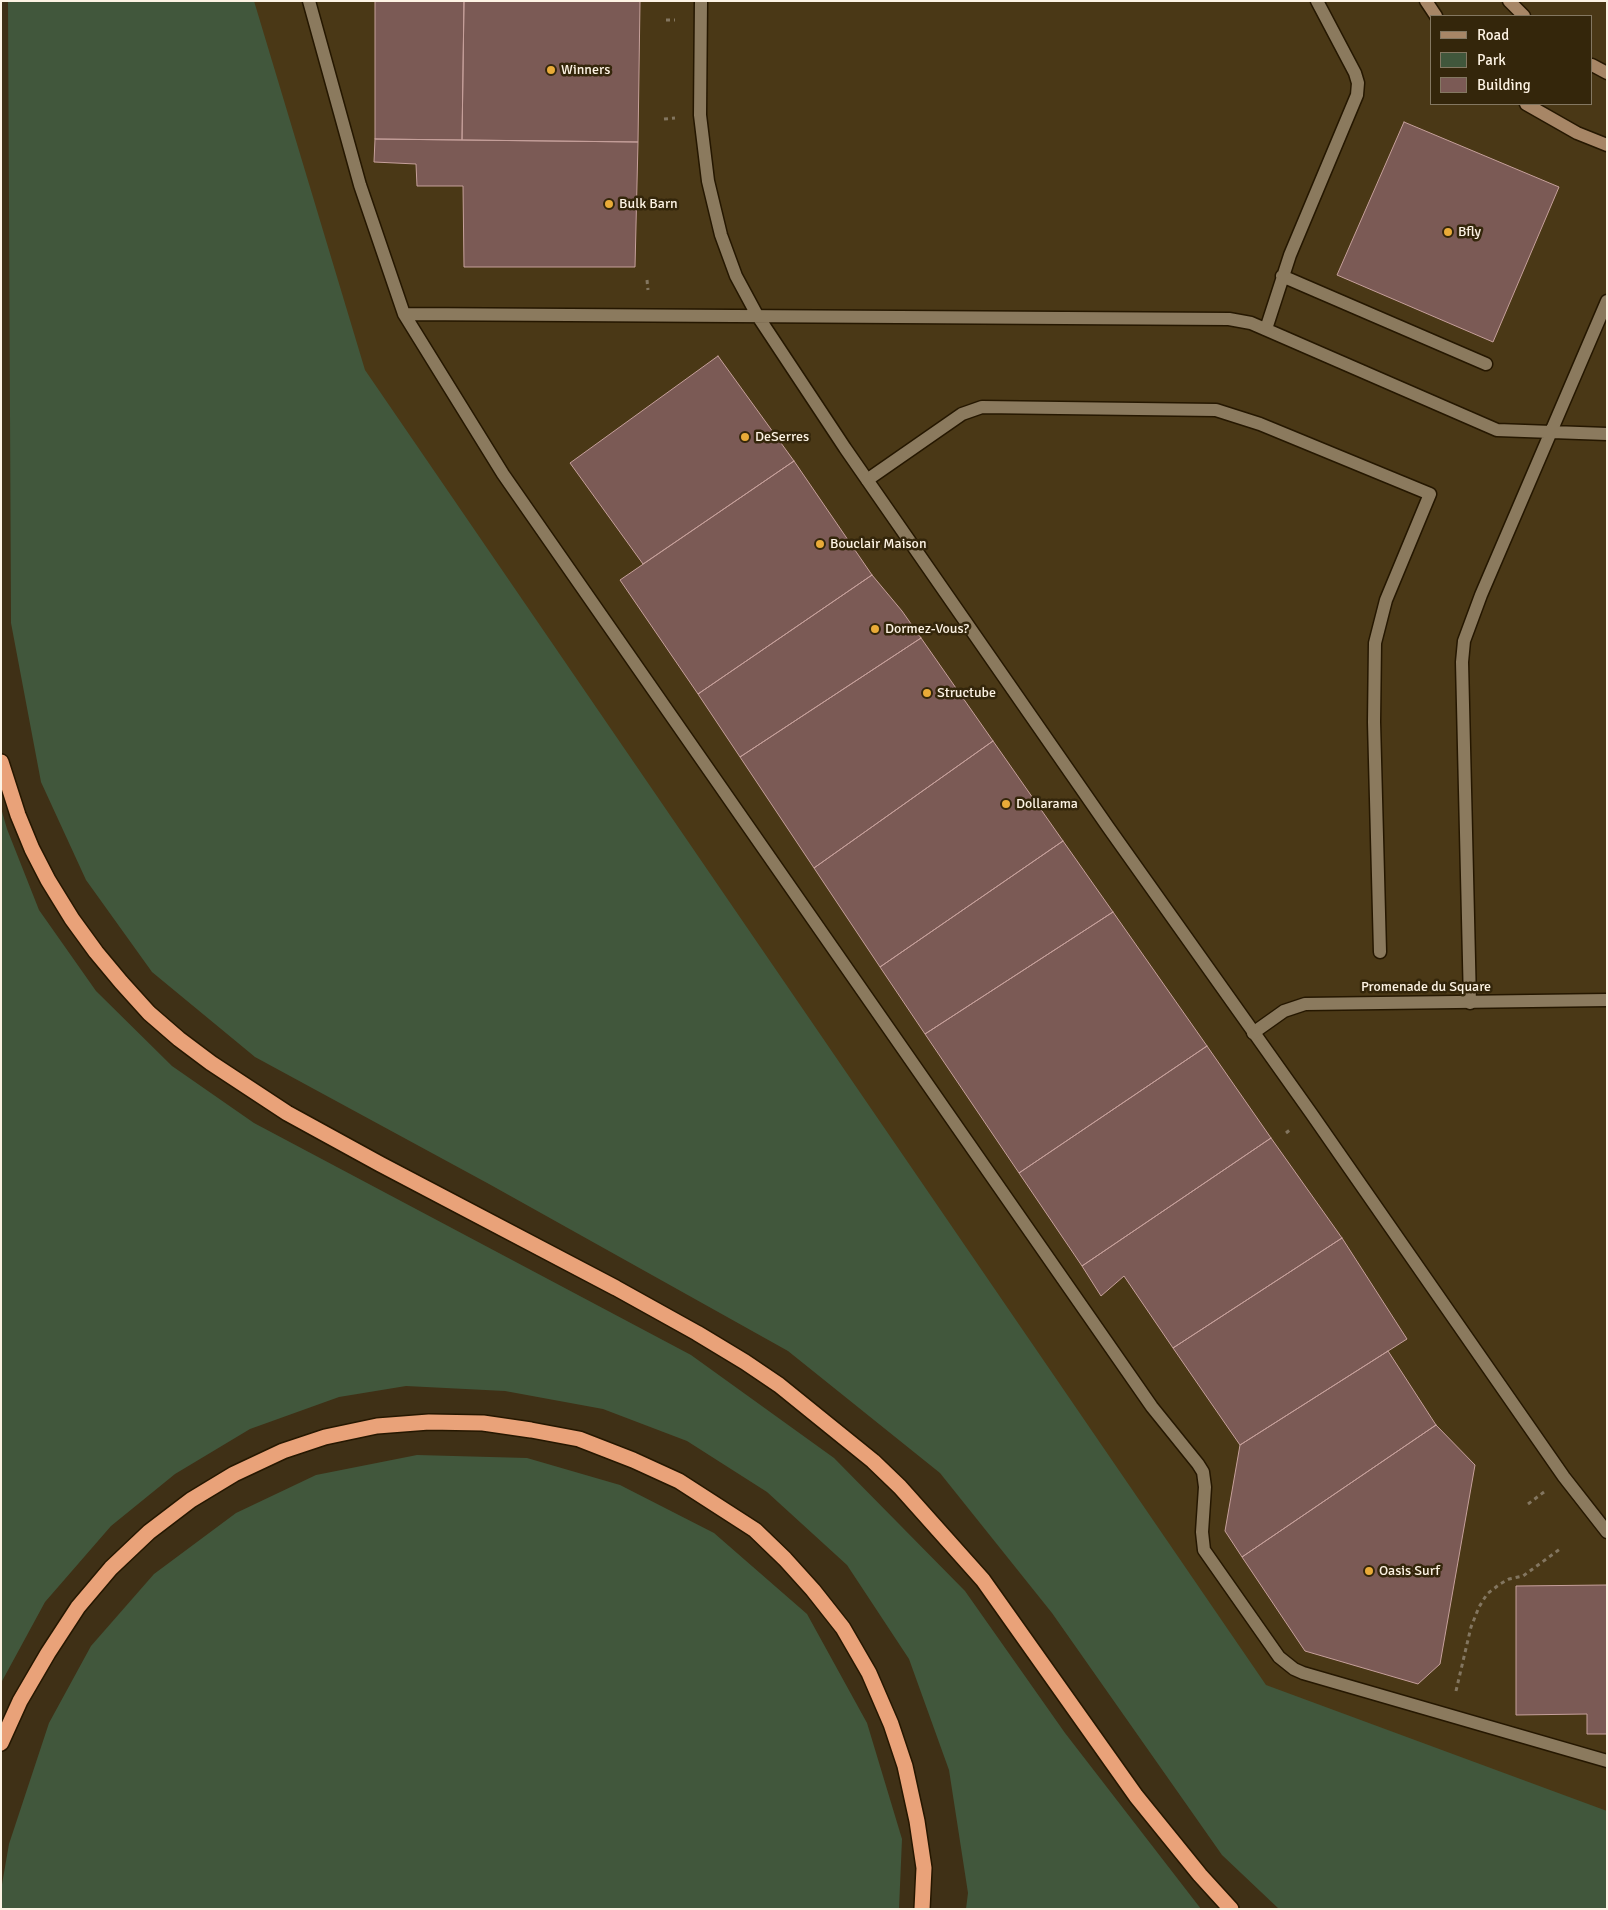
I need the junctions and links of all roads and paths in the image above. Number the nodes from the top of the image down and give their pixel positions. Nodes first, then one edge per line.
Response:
1 (309, 1) edge
2 (701, 1) edge
3 (1317, 1) edge
4 (1426, 1) edge
5 (1509, 1) edge
6 (1435, 15) edge
7 (1523, 15) edge
8 (1593, 66) edge
9 (1607, 73) edge
10 (1528, 105) edge
11 (1607, 145) edge
12 (1282, 276) junction
13 (1607, 301) edge
14 (404, 314) junction
15 (757, 315) junction
16 (1266, 329) junction
17 (1486, 364) dead end
18 (1552, 432) junction
19 (1607, 434) edge
20 (867, 480) junction
21 (1, 762) edge
22 (1380, 952) dead end
23 (1607, 1000) edge
24 (1470, 1003) junction
25 (1254, 1033) junction
26 (1607, 1532) edge
27 (1560, 1549) dead end
28 (1454, 1700) dead end
29 (1, 1743) edge
30 (1607, 1761) edge
31 (922, 1909) edge
32 (1231, 1909) edge

1 - 14 street
2 - 15 street
3 - 12 street
4 - 6 street
5 - 7 street
8 - 9 street
10 - 11 street
12 - 16 street
12 - 17 street
13 - 18 street
14 - 15 street
14 - 30 street
15 - 16 street
15 - 20 street
16 - 18 street
18 - 19 street
18 - 24 street
20 - 22 street
20 - 25 street
21 - 32 highway
23 - 24 street, Promenade du Square
24 - 25 street, Promenade du Square
25 - 26 street
27 - 28 path
29 - 31 highway

